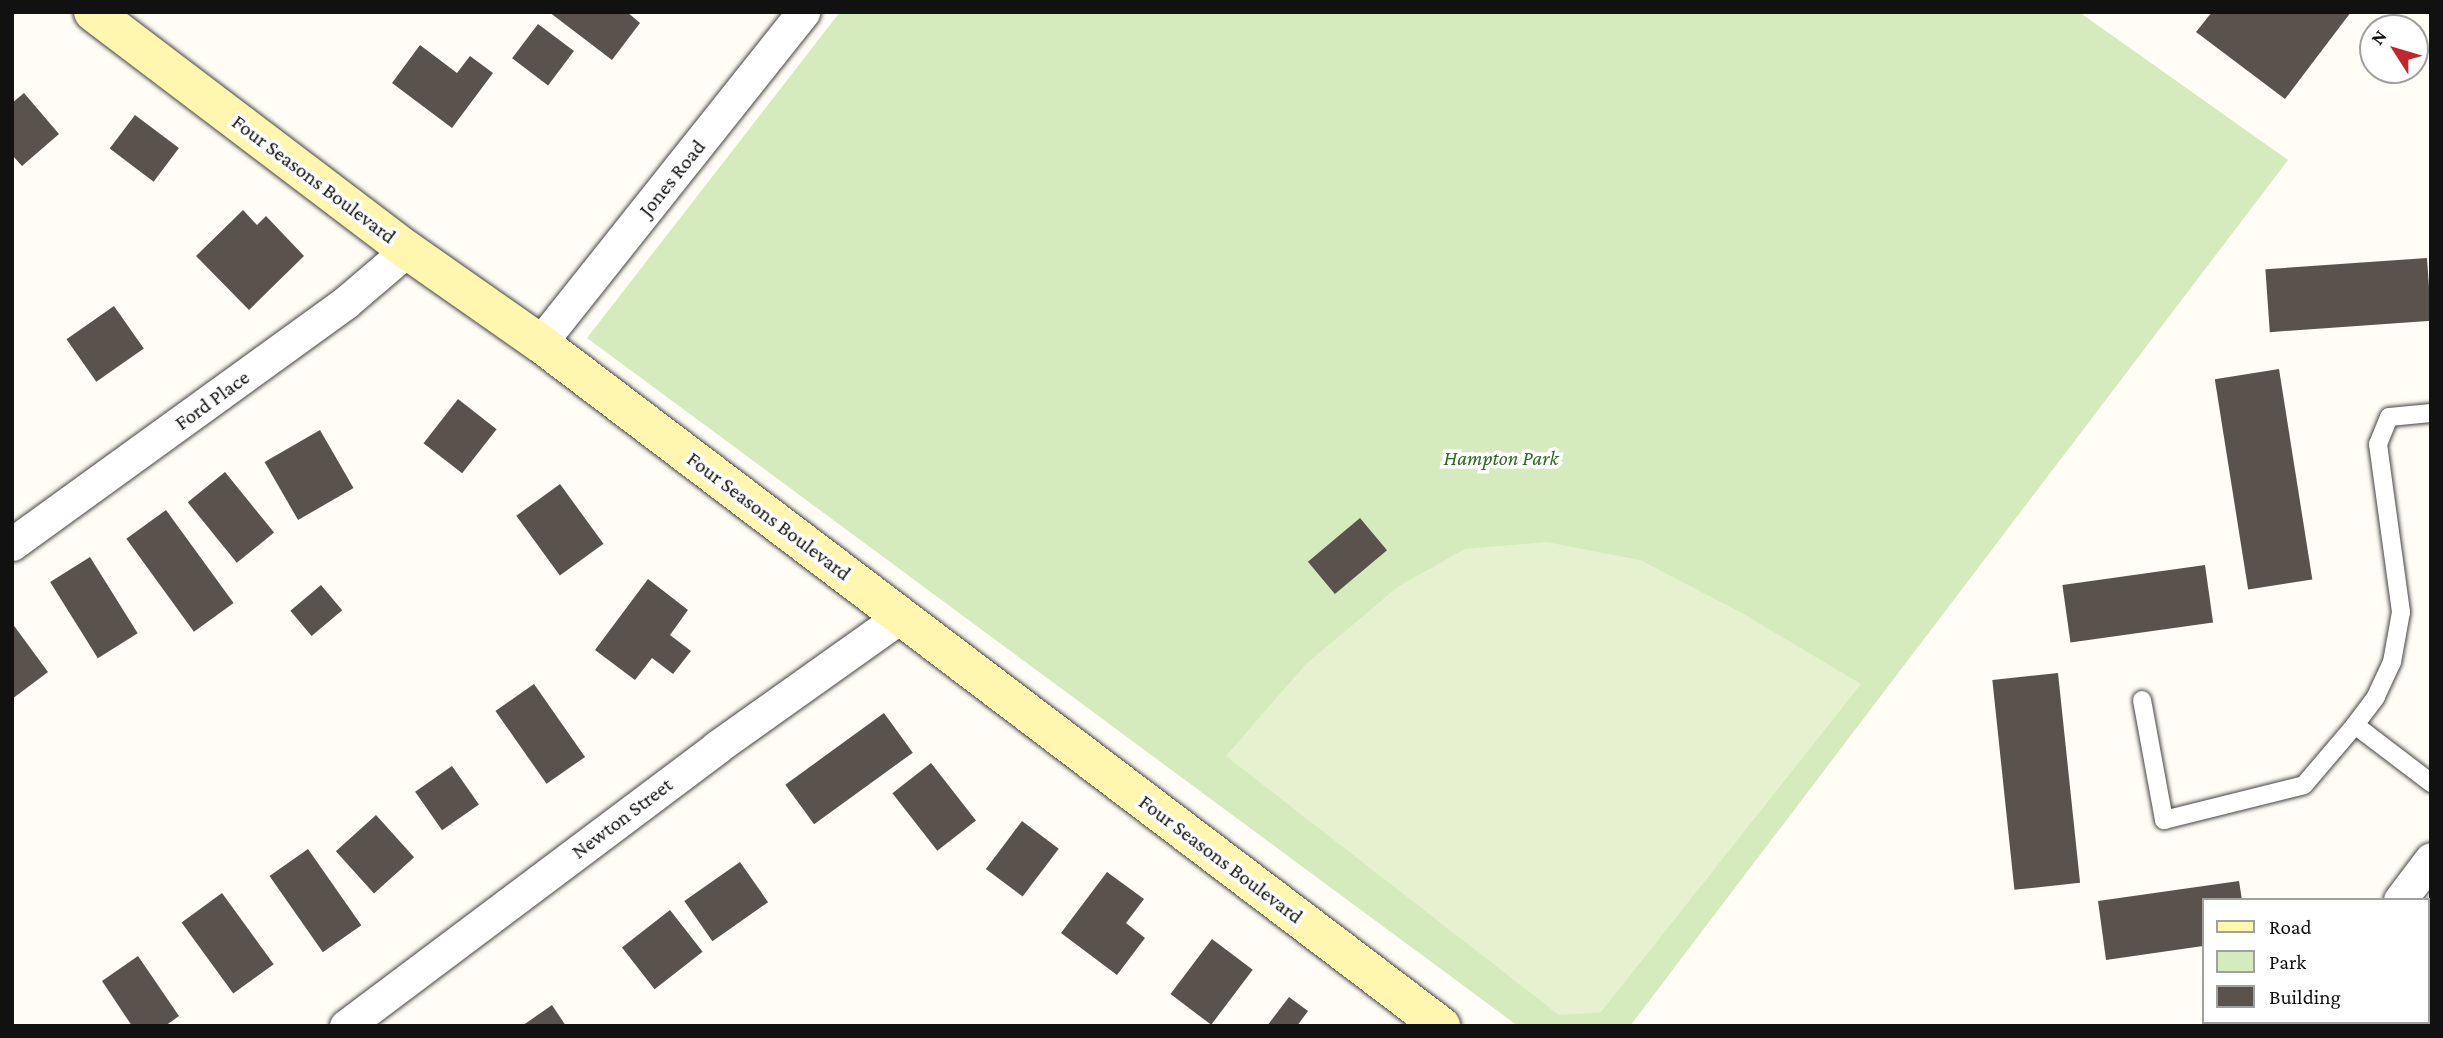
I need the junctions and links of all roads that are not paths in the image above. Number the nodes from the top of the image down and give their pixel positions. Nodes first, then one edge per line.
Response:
1 (803, 12) edge
2 (96, 13) edge
3 (407, 250) junction
4 (540, 343) junction
5 (2431, 413) edge
6 (12, 544) edge
7 (901, 616) junction
8 (2142, 700) dead end
9 (2355, 725) junction
10 (2431, 783) edge
11 (2431, 859) edge
12 (2402, 898) edge
13 (346, 1026) edge
14 (1441, 1026) edge

1 - 4 street, Jones Road
2 - 3 street, Four Seasons Boulevard
3 - 4 street, Four Seasons Boulevard
3 - 6 street, Ford Place
4 - 7 street, Four Seasons Boulevard
5 - 9 lane
7 - 13 street, Newton Street
7 - 14 street, Four Seasons Boulevard
8 - 9 lane
9 - 10 lane
11 - 12 street

